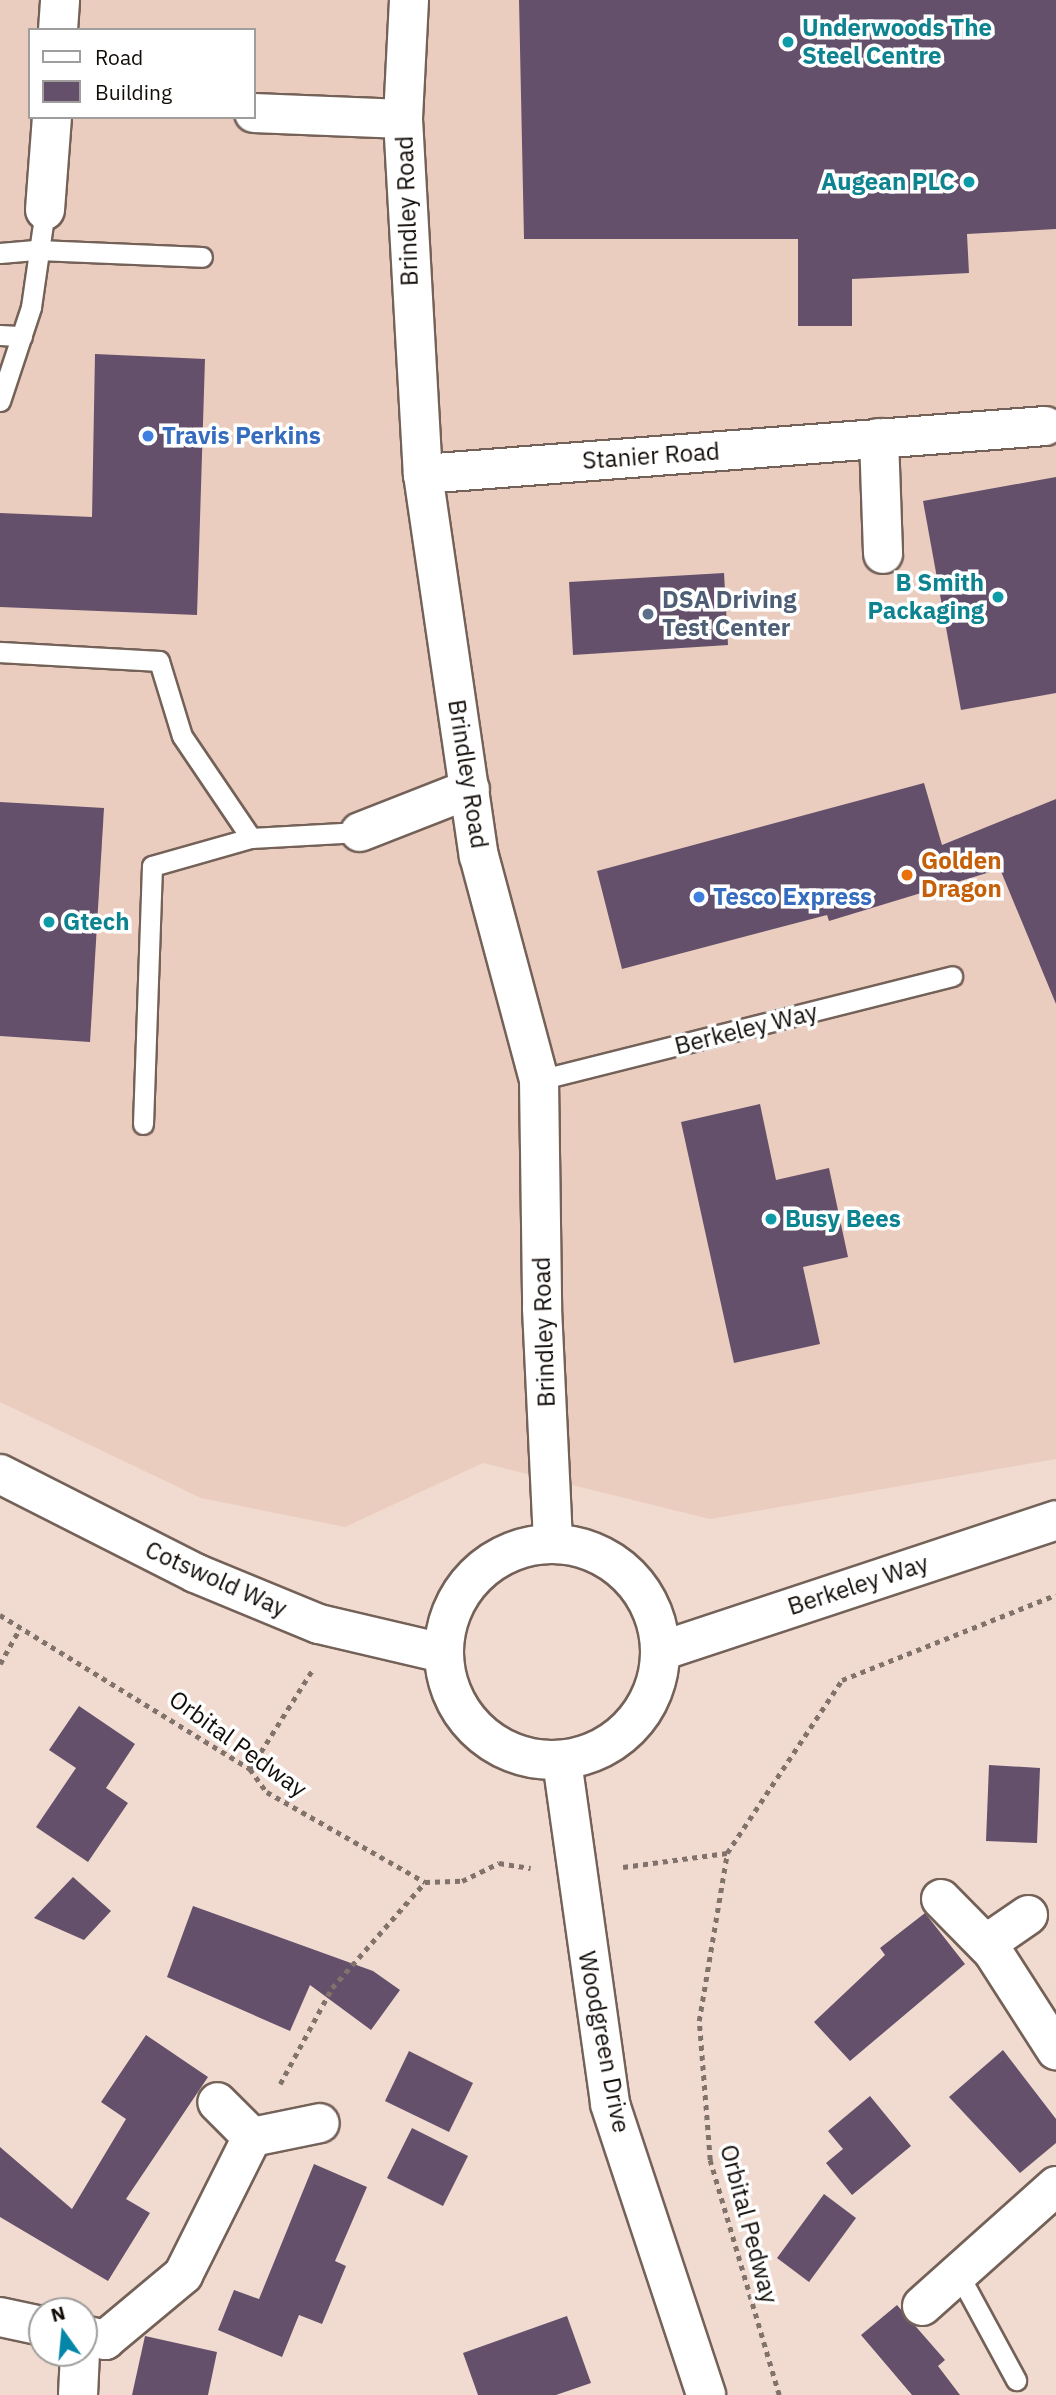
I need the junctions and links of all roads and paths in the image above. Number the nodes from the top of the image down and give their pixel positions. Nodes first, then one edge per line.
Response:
1 (60, 0) edge
2 (409, 0) edge
3 (58, 28) edge
4 (256, 113) edge
5 (52, 119) edge
6 (403, 119) junction
7 (45, 210) joint
8 (38, 250) junction
9 (0, 253) edge
10 (202, 257) dead end
11 (0, 335) edge
12 (22, 336) junction
13 (0, 400) edge
14 (1050, 426) edge
15 (878, 438) junction
16 (422, 474) junction
17 (883, 554) dead end
18 (0, 652) edge
19 (470, 789) junction
20 (360, 832) joint
21 (251, 838) junction
22 (952, 976) dead end
23 (539, 1080) junction
24 (143, 1124) dead end
25 (0, 1474) edge
26 (1056, 1520) edge
27 (553, 1544) junction
28 (1056, 1595) edge
29 (0, 1615) edge
30 (20, 1628) junction
31 (338, 1629) junction
32 (661, 1651) junction
33 (443, 1653) junction
34 (0, 1664) edge
35 (562, 1761) junction
36 (250, 1769) junction
37 (499, 1863) dead end
38 (425, 1882) junction
39 (942, 1899) dead end
40 (1028, 1915) dead end
41 (986, 1944) junction
42 (1056, 2050) edge
43 (217, 2102) dead end
44 (320, 2123) dead end
45 (252, 2137) junction
46 (1056, 2186) edge
47 (958, 2273) junction
48 (922, 2306) dead end
49 (0, 2317) edge
50 (28, 2323) edge
51 (98, 2338) edge
52 (79, 2367) edge
53 (1016, 2380) dead end
54 (78, 2395) edge
55 (706, 2395) edge
56 (779, 2395) edge

1 - 3 street
2 - 6 street, Brindley Road
4 - 6 street
5 - 7 street
6 - 16 street, Brindley Road
7 - 8 lane
8 - 9 lane
8 - 10 lane
8 - 12 lane
11 - 12 lane
12 - 13 lane
14 - 15 street, Stanier Road
15 - 16 street, Stanier Road
15 - 17 street
16 - 19 street, Brindley Road
18 - 21 lane
19 - 20 street
19 - 23 street, Brindley Road
20 - 21 lane
21 - 24 lane
22 - 23 lane, Berkeley Way
23 - 27 street, Brindley Road
25 - 31 street, Cotswold Way
26 - 32 street, Berkeley Way
27 - 32 street
27 - 33 street
28 - 56 path, Orbital Pedway
29 - 30 path, Orbital Pedway
30 - 34 path
30 - 36 path, Orbital Pedway
31 - 33 street, Cotswold Way
31 - 36 path
32 - 35 street
33 - 35 street
35 - 55 street, Woodgreen Drive
36 - 38 path, Orbital Pedway
37 - 38 path
38 - 45 path
39 - 41 street
40 - 41 street
41 - 42 street
43 - 45 street
44 - 45 street
45 - 51 street
46 - 47 street
47 - 48 street
47 - 53 lane
49 - 50 street
52 - 54 street

